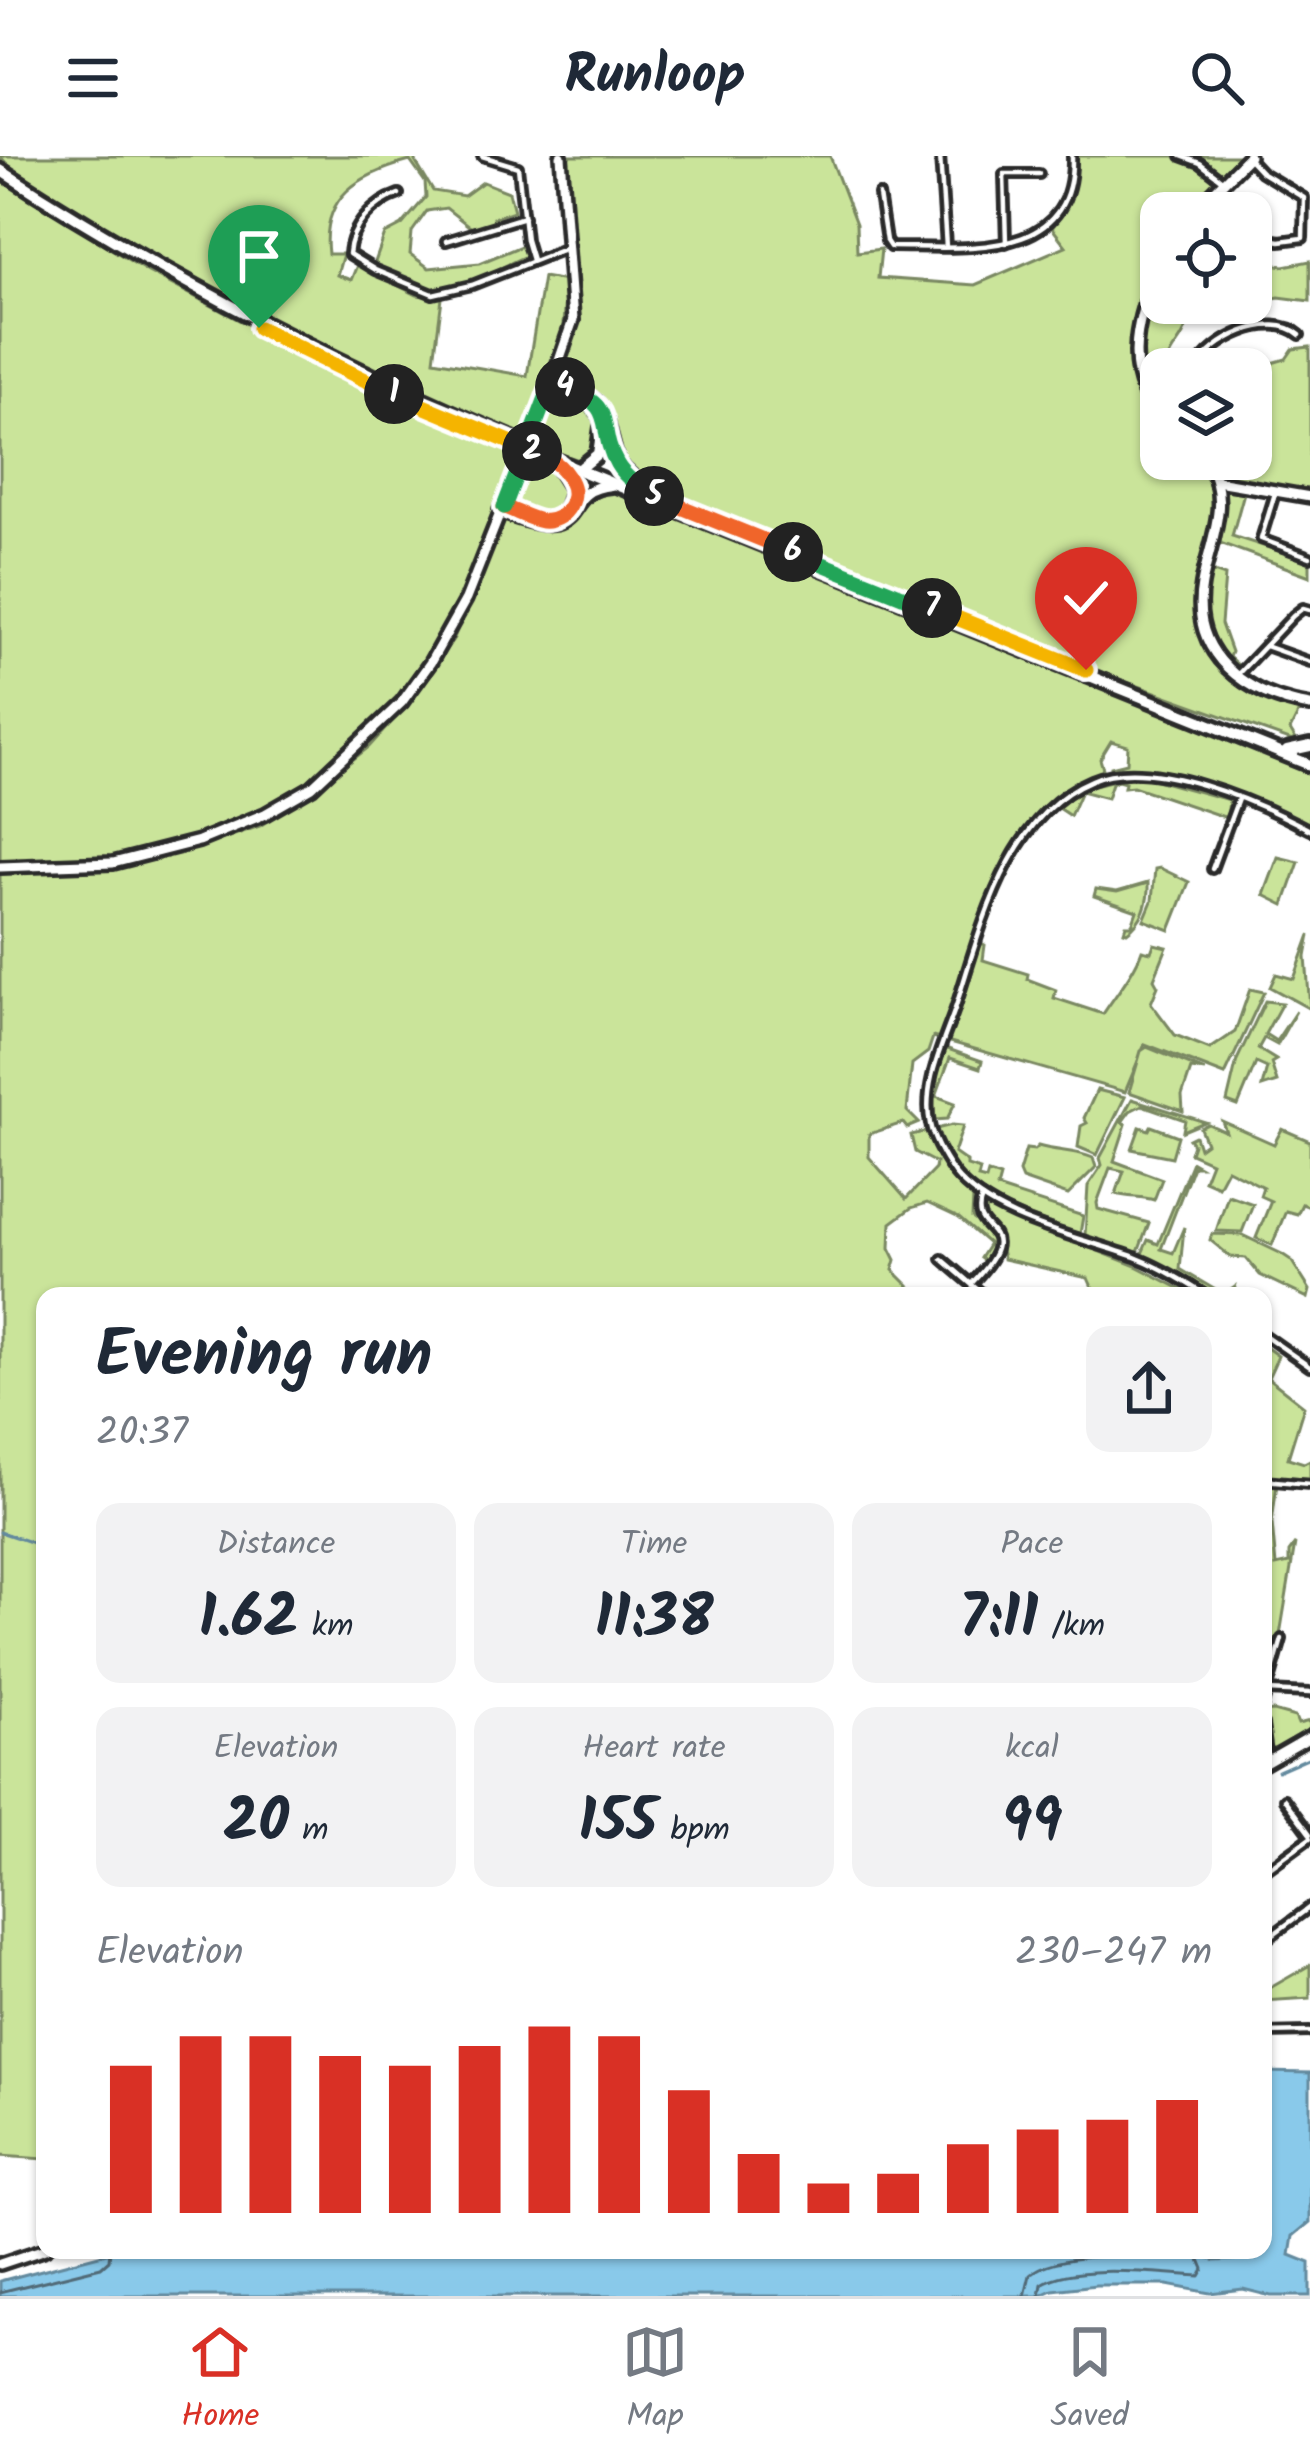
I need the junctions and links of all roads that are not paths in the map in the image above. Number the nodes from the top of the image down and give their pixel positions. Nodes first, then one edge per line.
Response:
1 (482, 156) edge
2 (561, 156) edge
3 (940, 156) edge
4 (1072, 156) edge
5 (1181, 156) edge
6 (1248, 157) edge
7 (0, 173) edge
8 (1039, 174) dead end
9 (1222, 180) junction
10 (1213, 192) edge
11 (399, 194) dead end
12 (879, 195) dead end
13 (524, 217) junction
14 (1272, 240) edge
15 (446, 241) dead end
16 (1006, 243) junction
17 (569, 247) junction
18 (946, 247) junction
19 (532, 260) junction
20 (1140, 324) edge
21 (1300, 335) dead end
22 (1213, 348) edge
23 (1140, 382) edge
24 (551, 385) junction
25 (527, 446) junction
26 (550, 458) junction
27 (582, 467) junction
28 (1217, 482) joint
29 (615, 485) junction
30 (1276, 490) junction
31 (651, 495) junction
32 (1310, 497) edge
33 (502, 509) junction
34 (1310, 556) edge
35 (1308, 609) edge
36 (1264, 646) junction
37 (1310, 662) edge
38 (1235, 677) junction
39 (1310, 706) edge
40 (1310, 746) edge
41 (1287, 751) junction
42 (1310, 763) edge
43 (1238, 799) junction
44 (1310, 830) edge
45 (0, 867) edge
46 (1213, 869) dead end
47 (982, 1198) junction
48 (942, 1259) dead end
49 (972, 1283) junction
50 (976, 1287) edge
51 (1192, 1287) edge
52 (1272, 1340) edge
53 (1310, 1367) edge
54 (1272, 1481) edge
55 (1310, 1484) edge
56 (1282, 1639) dead end
57 (1272, 1668) edge
58 (1272, 1689) edge
59 (1310, 1693) edge
60 (1310, 1737) edge
61 (1272, 1759) edge
62 (1284, 1799) dead end
63 (1310, 1836) edge
64 (1272, 1865) edge
65 (1310, 1906) edge
66 (1272, 1933) edge
67 (1310, 2032) edge
68 (1272, 2033) edge
69 (36, 2251) edge
70 (0, 2264) edge

1 - 13 street
2 - 17 street
3 - 18 street
4 - 16 street
5 - 9 street
6 - 9 street
6 - 14 street
7 - 25 main road
8 - 16 street
9 - 10 street
11 - 19 street
12 - 18 street
13 - 15 street
13 - 19 street
16 - 18 street
17 - 19 street
17 - 24 street
20 - 23 street
21 - 22 street
24 - 27 main road
24 - 31 main road
24 - 33 street
25 - 26 main road
25 - 27 main road
26 - 29 main road
26 - 33 main road
27 - 31 main road
28 - 30 street
28 - 38 street
29 - 33 main road
29 - 42 main road
30 - 32 street
30 - 34 street
31 - 41 main road
33 - 45 street
35 - 36 street
36 - 37 street
36 - 38 street
38 - 39 street
40 - 41 main road
41 - 42 main road
43 - 44 street
43 - 46 street
43 - 47 street
47 - 49 street
47 - 51 street
48 - 49 street
49 - 50 street
52 - 53 street
54 - 55 street
56 - 57 street
58 - 59 street
60 - 61 street
62 - 63 street
63 - 64 street
65 - 66 street
67 - 68 street
69 - 70 street

